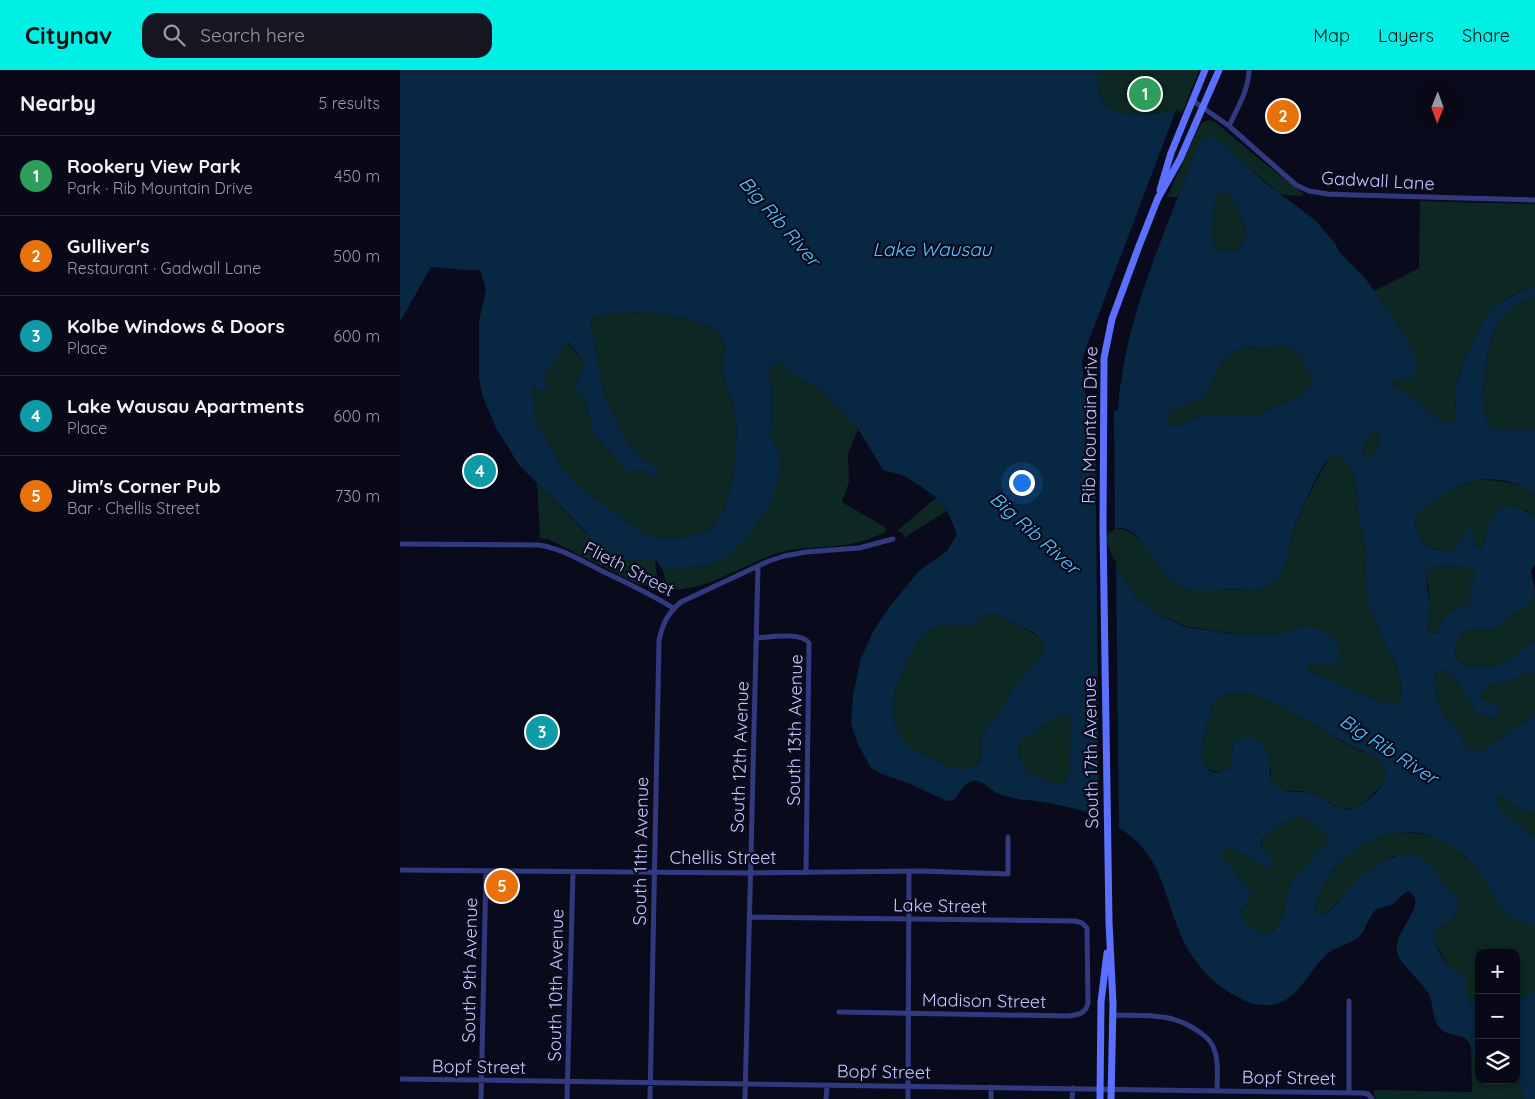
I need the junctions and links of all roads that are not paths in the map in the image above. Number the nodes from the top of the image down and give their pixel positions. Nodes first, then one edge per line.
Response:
1 (1205, 70) edge
2 (1219, 70) edge
3 (1249, 70) edge
4 (1192, 100) junction
5 (1203, 107) junction
6 (1229, 126) junction
7 (1158, 198) junction
8 (1535, 200) edge
9 (893, 539) dead end
10 (400, 544) edge
11 (758, 566) junction
12 (1104, 572) joint
13 (674, 608) junction
14 (757, 638) junction
15 (1008, 837) dead end
16 (400, 870) edge
17 (486, 871) junction
18 (910, 871) junction
19 (572, 872) junction
20 (654, 872) junction
21 (806, 872) junction
22 (750, 873) junction
23 (749, 917) junction
24 (909, 920) junction
25 (1109, 932) junction
26 (1088, 969) joint
27 (1349, 1001) dead end
28 (839, 1012) dead end
29 (909, 1013) junction
30 (1112, 1014) junction
31 (400, 1079) edge
32 (482, 1080) junction
33 (568, 1082) junction
34 (651, 1083) junction
35 (745, 1084) junction
36 (827, 1086) junction
37 (908, 1087) junction
38 (992, 1087) junction
39 (1073, 1088) junction
40 (1101, 1089) junction
41 (1111, 1089) junction
42 (1217, 1090) junction
43 (1293, 1091) junction
44 (1349, 1092) junction
45 (1370, 1097) edge
46 (481, 1099) edge
47 (567, 1099) edge
48 (650, 1099) edge
49 (745, 1099) edge
50 (826, 1099) edge
51 (908, 1099) edge
52 (991, 1099) edge
53 (1072, 1099) edge
54 (1100, 1099) edge
55 (1111, 1099) edge
56 (1293, 1099) edge

1 - 4 main road, Rib Mountain Drive
2 - 5 main road, Rib Mountain Drive
3 - 6 street
4 - 5 street, Gadwall Lane
4 - 7 main road, Rib Mountain Drive
5 - 6 street, Gadwall Lane
5 - 7 main road, Rib Mountain Drive
6 - 8 street, Gadwall Lane
7 - 12 main road, Rib Mountain Drive
9 - 11 street, Flieth Street
10 - 13 street, Flieth Street
11 - 13 street, Flieth Street
11 - 14 street, South 12th Avenue
12 - 25 main road, South 17th Avenue
13 - 20 street, South 11th Avenue
14 - 21 street, South 13th Avenue
14 - 22 street, South 12th Avenue
15 - 18 street, Chellis Street
16 - 17 street, Chellis Street
17 - 19 street, Chellis Street
17 - 32 street, South 9th Avenue
18 - 21 street, Chellis Street
18 - 24 street
19 - 20 street, Chellis Street
19 - 33 street, South 10th Avenue
20 - 22 street, Chellis Street
20 - 34 street, South 11th Avenue
21 - 22 street, Chellis Street
22 - 23 street, South 12th Avenue
23 - 24 street, Lake Street
23 - 35 street, South 12th Avenue
24 - 26 street, Lake Street
24 - 29 street
25 - 30 main road, South 17th Avenue
25 - 40 main road, South 17th Avenue
26 - 29 street, Madison Street
27 - 44 street
28 - 29 street, Madison Street
29 - 37 street
30 - 41 main road, South 17th Avenue
30 - 42 street
31 - 32 street, Bopf Street
32 - 33 street, Bopf Street
32 - 46 street, South 9th Avenue
33 - 34 street, Bopf Street
33 - 47 street, South 10th Avenue
34 - 35 street, Bopf Street
34 - 48 street, South 11th Avenue
35 - 36 street, Bopf Street
35 - 49 street, South 12th Avenue
36 - 37 street, Bopf Street
36 - 50 street
37 - 38 street, Bopf Street
37 - 51 street
38 - 39 street, Bopf Street
38 - 52 street
39 - 40 street, Bopf Street
39 - 53 street
40 - 41 street, Bopf Street
40 - 54 main road, South 17th Avenue
41 - 42 street, Bopf Street
41 - 55 main road, South 17th Avenue
42 - 43 street, Bopf Street
43 - 44 street, Bopf Street
43 - 56 street
44 - 45 street, Bopf Street

